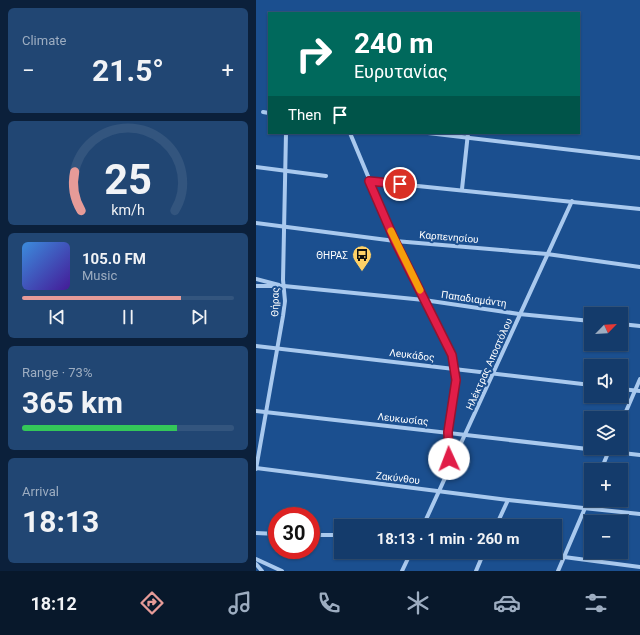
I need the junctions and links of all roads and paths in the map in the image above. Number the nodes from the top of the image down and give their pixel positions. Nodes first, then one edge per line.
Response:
1 (263, 112) dead end
2 (268, 113) edge
3 (286, 134) edge
4 (350, 134) edge
5 (435, 134) edge
6 (468, 134) edge
7 (468, 139) junction
8 (640, 158) edge
9 (256, 167) edge
10 (285, 171) junction
11 (326, 176) dead end
12 (369, 181) junction
13 (462, 189) junction
14 (572, 201) junction
15 (640, 209) edge
16 (256, 223) edge
17 (285, 227) junction
18 (395, 241) junction
19 (547, 254) junction
20 (640, 268) edge
21 (256, 279) edge
22 (256, 286) edge
23 (284, 286) junction
24 (424, 300) junction
25 (519, 314) junction
26 (584, 320) edge
27 (628, 325) edge
28 (640, 326) edge
29 (256, 346) edge
30 (278, 348) junction
31 (455, 368) junction
32 (494, 374) junction
33 (640, 379) edge
34 (584, 384) edge
35 (628, 390) edge
36 (638, 391) edge
37 (256, 411) edge
38 (627, 411) edge
39 (267, 413) junction
40 (448, 432) junction
41 (466, 436) junction
42 (584, 447) edge
43 (628, 453) edge
44 (640, 455) edge
45 (256, 468) edge
46 (450, 468) junction
47 (439, 492) junction
48 (508, 500) junction
49 (585, 509) junction
50 (640, 514) edge
51 (426, 519) edge
52 (499, 519) edge
53 (256, 533) edge
54 (268, 534) edge
55 (320, 535) edge
56 (334, 535) edge
57 (564, 557) junction
58 (256, 559) edge
59 (408, 559) edge
60 (481, 559) edge
61 (256, 564) edge
62 (640, 567) edge
63 (262, 571) edge
64 (282, 571) edge
65 (402, 571) edge
66 (476, 571) edge
67 (558, 571) edge

1 - 2 street
3 - 10 street, Θήρας
4 - 12 street
5 - 7 street
6 - 7 street
7 - 8 street
7 - 13 street
9 - 10 street
10 - 11 street
10 - 17 street, Θήρας
12 - 13 street
12 - 18 street
13 - 14 street
14 - 15 street
14 - 19 street, Ηλέκτρας Αποστόλου
16 - 17 street, Καρπενησίου
17 - 18 street, Καρπενησίου
17 - 23 street, Θήρας
18 - 19 street, Καρπενησίου
18 - 24 street
19 - 20 street, Καρπενησίου
19 - 25 street, Ηλέκτρας Αποστόλου
21 - 23 street, Παπαδιαμάντη
22 - 23 street, Παπαδιαμάντη
23 - 24 street, Παπαδιαμάντη
23 - 30 street, Θήρας
24 - 25 street, Παπαδιαμάντη
24 - 31 street
25 - 26 street, Παπαδιαμάντη
25 - 32 street, Ηλέκτρας Αποστόλου
27 - 28 street
29 - 30 street, Λeυκάδος
30 - 31 street, Λeυκάδος
30 - 39 street, Θήρας
31 - 32 street, Λeυκάδος
31 - 40 street
32 - 34 street, Λeυκάδος
32 - 41 street, Ηλέκτρας Αποστόλου
33 - 36 street
35 - 36 street
36 - 38 street
37 - 39 street, Λευκωσίας
39 - 40 street, Λευκωσίας
39 - 45 street, Θήρας
40 - 41 street, Λευκωσίας
40 - 46 street
41 - 42 street, Λευκωσίας
41 - 46 street, Ηλέκτρας Αποστόλου
43 - 44 street, Λευκωσίας
45 - 47 street, Ζακύνθου
46 - 47 street, Ηλέκτρας Αποστόλου
47 - 48 street, Ζακύνθου
47 - 51 street, Ηλέκτρας Αποστόλου
48 - 49 street, Ζακύνθου
48 - 52 street
49 - 50 street, Ζακύνθου
49 - 57 street
53 - 54 street
55 - 56 street
57 - 62 street
57 - 67 street
58 - 64 street
59 - 65 street
60 - 66 street
61 - 63 street

